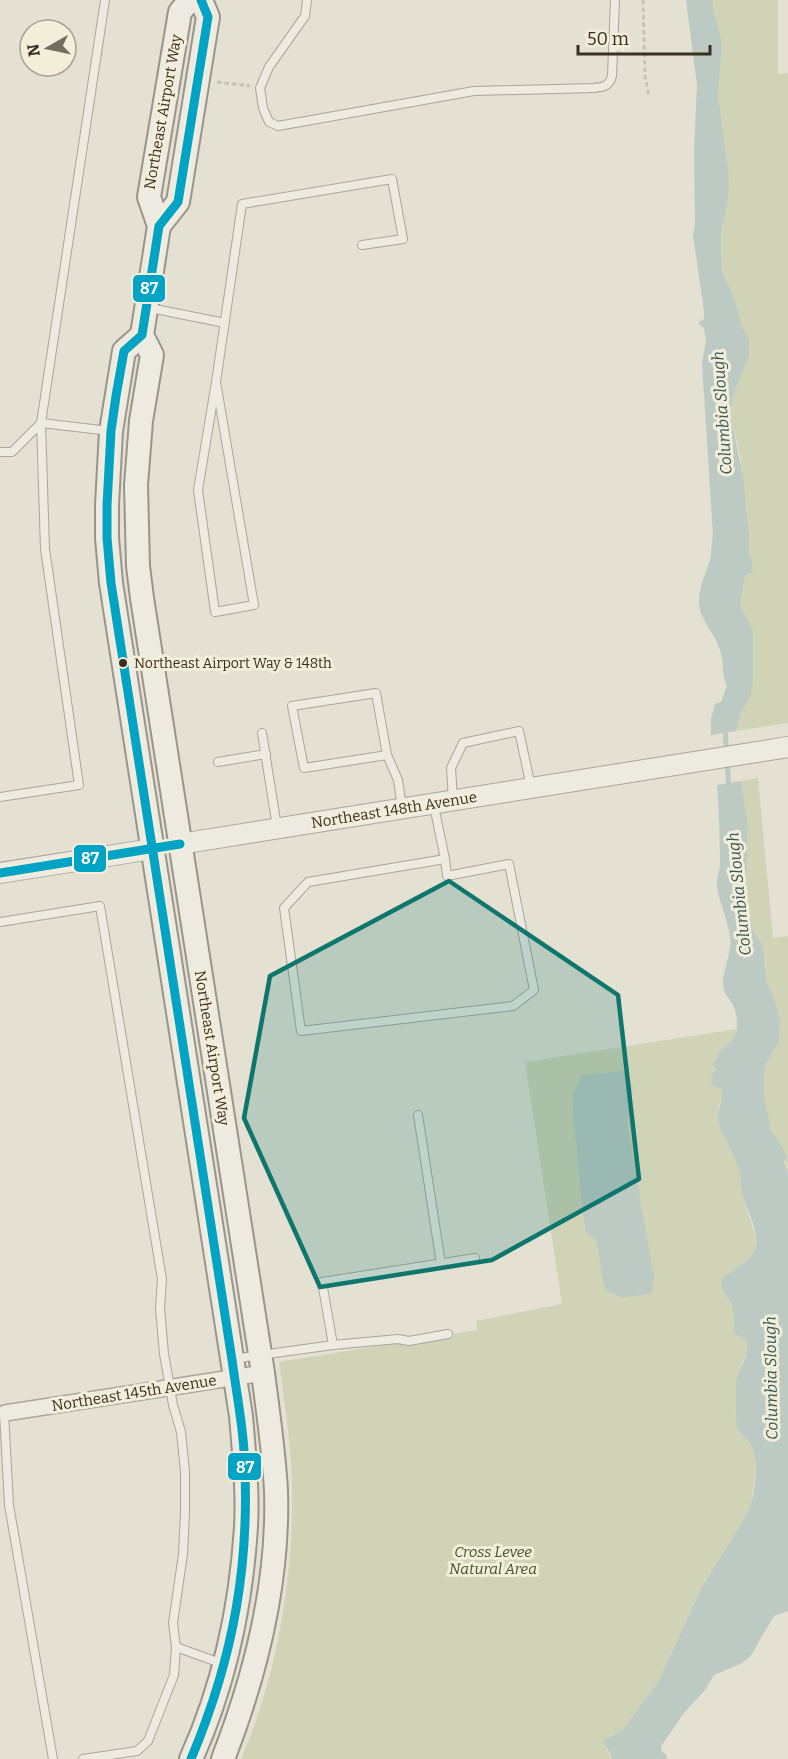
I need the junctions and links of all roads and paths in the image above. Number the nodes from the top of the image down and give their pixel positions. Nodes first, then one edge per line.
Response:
1 (105, 0) edge
2 (190, 0) edge
3 (201, 0) edge
4 (307, 0) edge
5 (615, 0) edge
6 (643, 0) edge
7 (198, 79) junction
8 (260, 88) junction
9 (649, 97) dead end
10 (159, 226) junction
11 (362, 245) dead end
12 (146, 307) junction
13 (225, 323) junction
14 (142, 335) junction
15 (216, 382) junction
16 (41, 423) junction
17 (111, 431) junction
18 (0, 452) edge
19 (262, 733) dead end
20 (780, 748) edge
21 (266, 754) junction
22 (387, 755) junction
23 (218, 762) dead end
24 (531, 788) junction
25 (0, 797) edge
26 (453, 801) junction
27 (434, 804) junction
28 (402, 809) junction
29 (278, 829) junction
30 (180, 844) junction
31 (152, 849) junction
32 (445, 859) junction
33 (0, 873) edge
34 (0, 922) edge
35 (418, 1115) dead end
36 (475, 1258) dead end
37 (441, 1263) junction
38 (448, 1334) dead end
39 (333, 1345) junction
40 (261, 1364) junction
41 (233, 1368) junction
42 (169, 1386) junction
43 (3, 1412) edge
44 (176, 1647) junction
45 (225, 1664) junction
46 (53, 1759) edge
47 (83, 1759) edge
48 (191, 1759) edge
49 (223, 1759) edge

1 - 16 lane
2 - 10 main road, Northeast Airport Way
3 - 7 main road, Northeast Airport Way
4 - 8 lane
5 - 8 lane
6 - 9 path
7 - 8 path
7 - 10 main road, Northeast Airport Way
10 - 12 main road, Northeast Airport Way
11 - 13 lane
12 - 13 lane
12 - 14 main road, Northeast Airport Way
13 - 15 lane
14 - 17 main road, Northeast Airport Way
14 - 30 main road, Northeast Airport Way
15 - 15 lane
16 - 17 lane
16 - 18 lane
16 - 25 lane
17 - 31 main road, Northeast Airport Way
19 - 21 lane
20 - 24 street, Northeast 148th Avenue
21 - 23 lane
21 - 29 lane
22 - 22 lane
22 - 28 lane
24 - 26 street, Northeast 148th Avenue
24 - 26 lane
26 - 27 street, Northeast 148th Avenue
27 - 28 street, Northeast 148th Avenue
27 - 32 lane
28 - 29 street, Northeast 148th Avenue
29 - 30 street, Northeast 148th Avenue
30 - 31 main road, Northeast 148th Avenue
30 - 40 main road, Northeast Airport Way
31 - 33 street, Northeast 148th Avenue
31 - 41 main road, Northeast Airport Way
32 - 32 lane
34 - 42 lane
35 - 37 lane
36 - 37 lane
37 - 39 lane
38 - 39 lane
39 - 40 lane
40 - 41 street, Northeast 145th Avenue
40 - 49 main road, Northeast Airport Way
41 - 42 street, Northeast 145th Avenue
41 - 45 main road, Northeast Airport Way
42 - 43 street, Northeast 145th Avenue
42 - 44 lane
43 - 46 lane
44 - 45 lane
44 - 47 lane
45 - 48 main road, Northeast Airport Way

